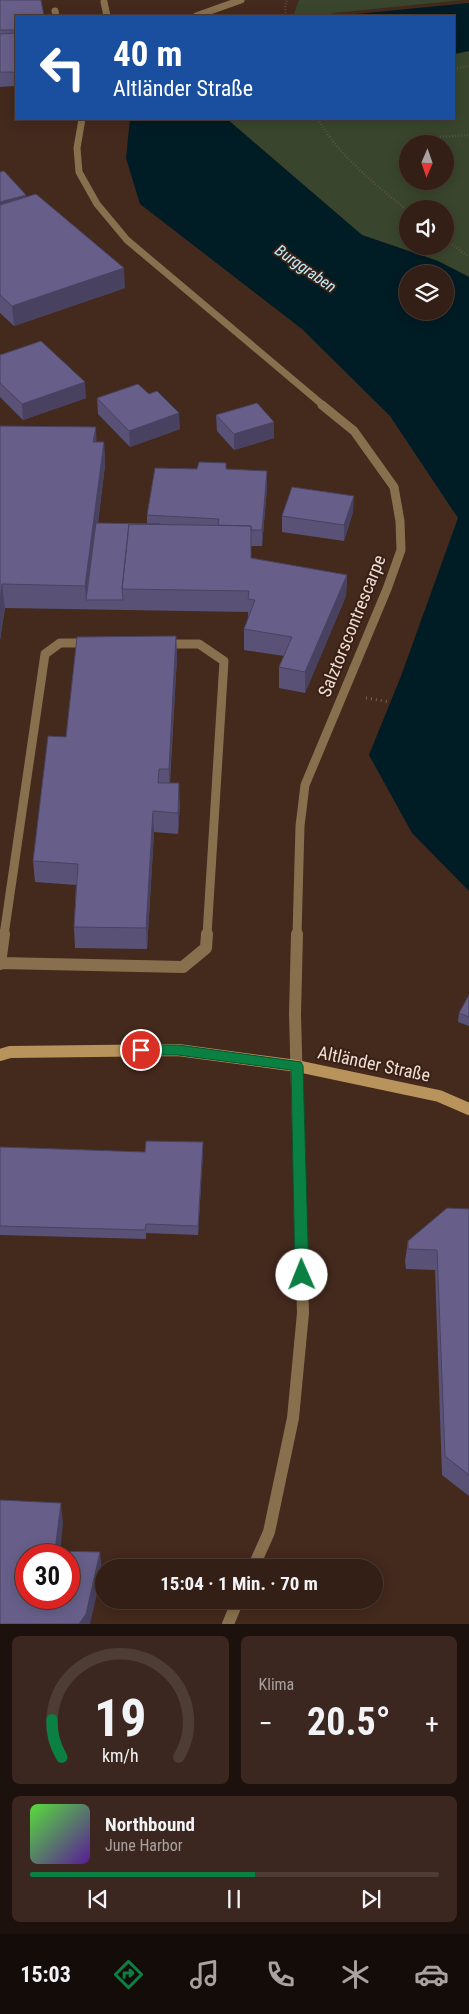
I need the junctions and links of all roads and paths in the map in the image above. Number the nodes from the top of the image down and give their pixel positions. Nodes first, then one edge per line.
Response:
1 (241, 0) edge
2 (287, 0) edge
3 (104, 2) dead end
4 (107, 15) edge
5 (199, 15) edge
6 (286, 15) edge
7 (469, 66) edge
8 (455, 69) edge
9 (82, 120) edge
10 (319, 120) edge
11 (469, 134) edge
12 (454, 135) edge
13 (399, 203) edge
14 (454, 246) edge
15 (469, 257) edge
16 (100, 643) edge
17 (150, 644) edge
18 (1, 963) edge
19 (0, 1055) edge
20 (297, 1066) junction
21 (469, 1109) edge
22 (257, 1559) edge
23 (234, 1609) edge
24 (228, 1624) edge

1 - 5 street
2 - 6 path
3 - 4 street
7 - 8 path
9 - 20 street, Salztorscontrescarpe
10 - 13 path
11 - 12 path
14 - 15 path
16 - 18 street
17 - 18 street
19 - 20 main road, Altländer Straße
20 - 21 main road, Altländer Straße
20 - 22 street, Salztorscontrescarpe
23 - 24 street

